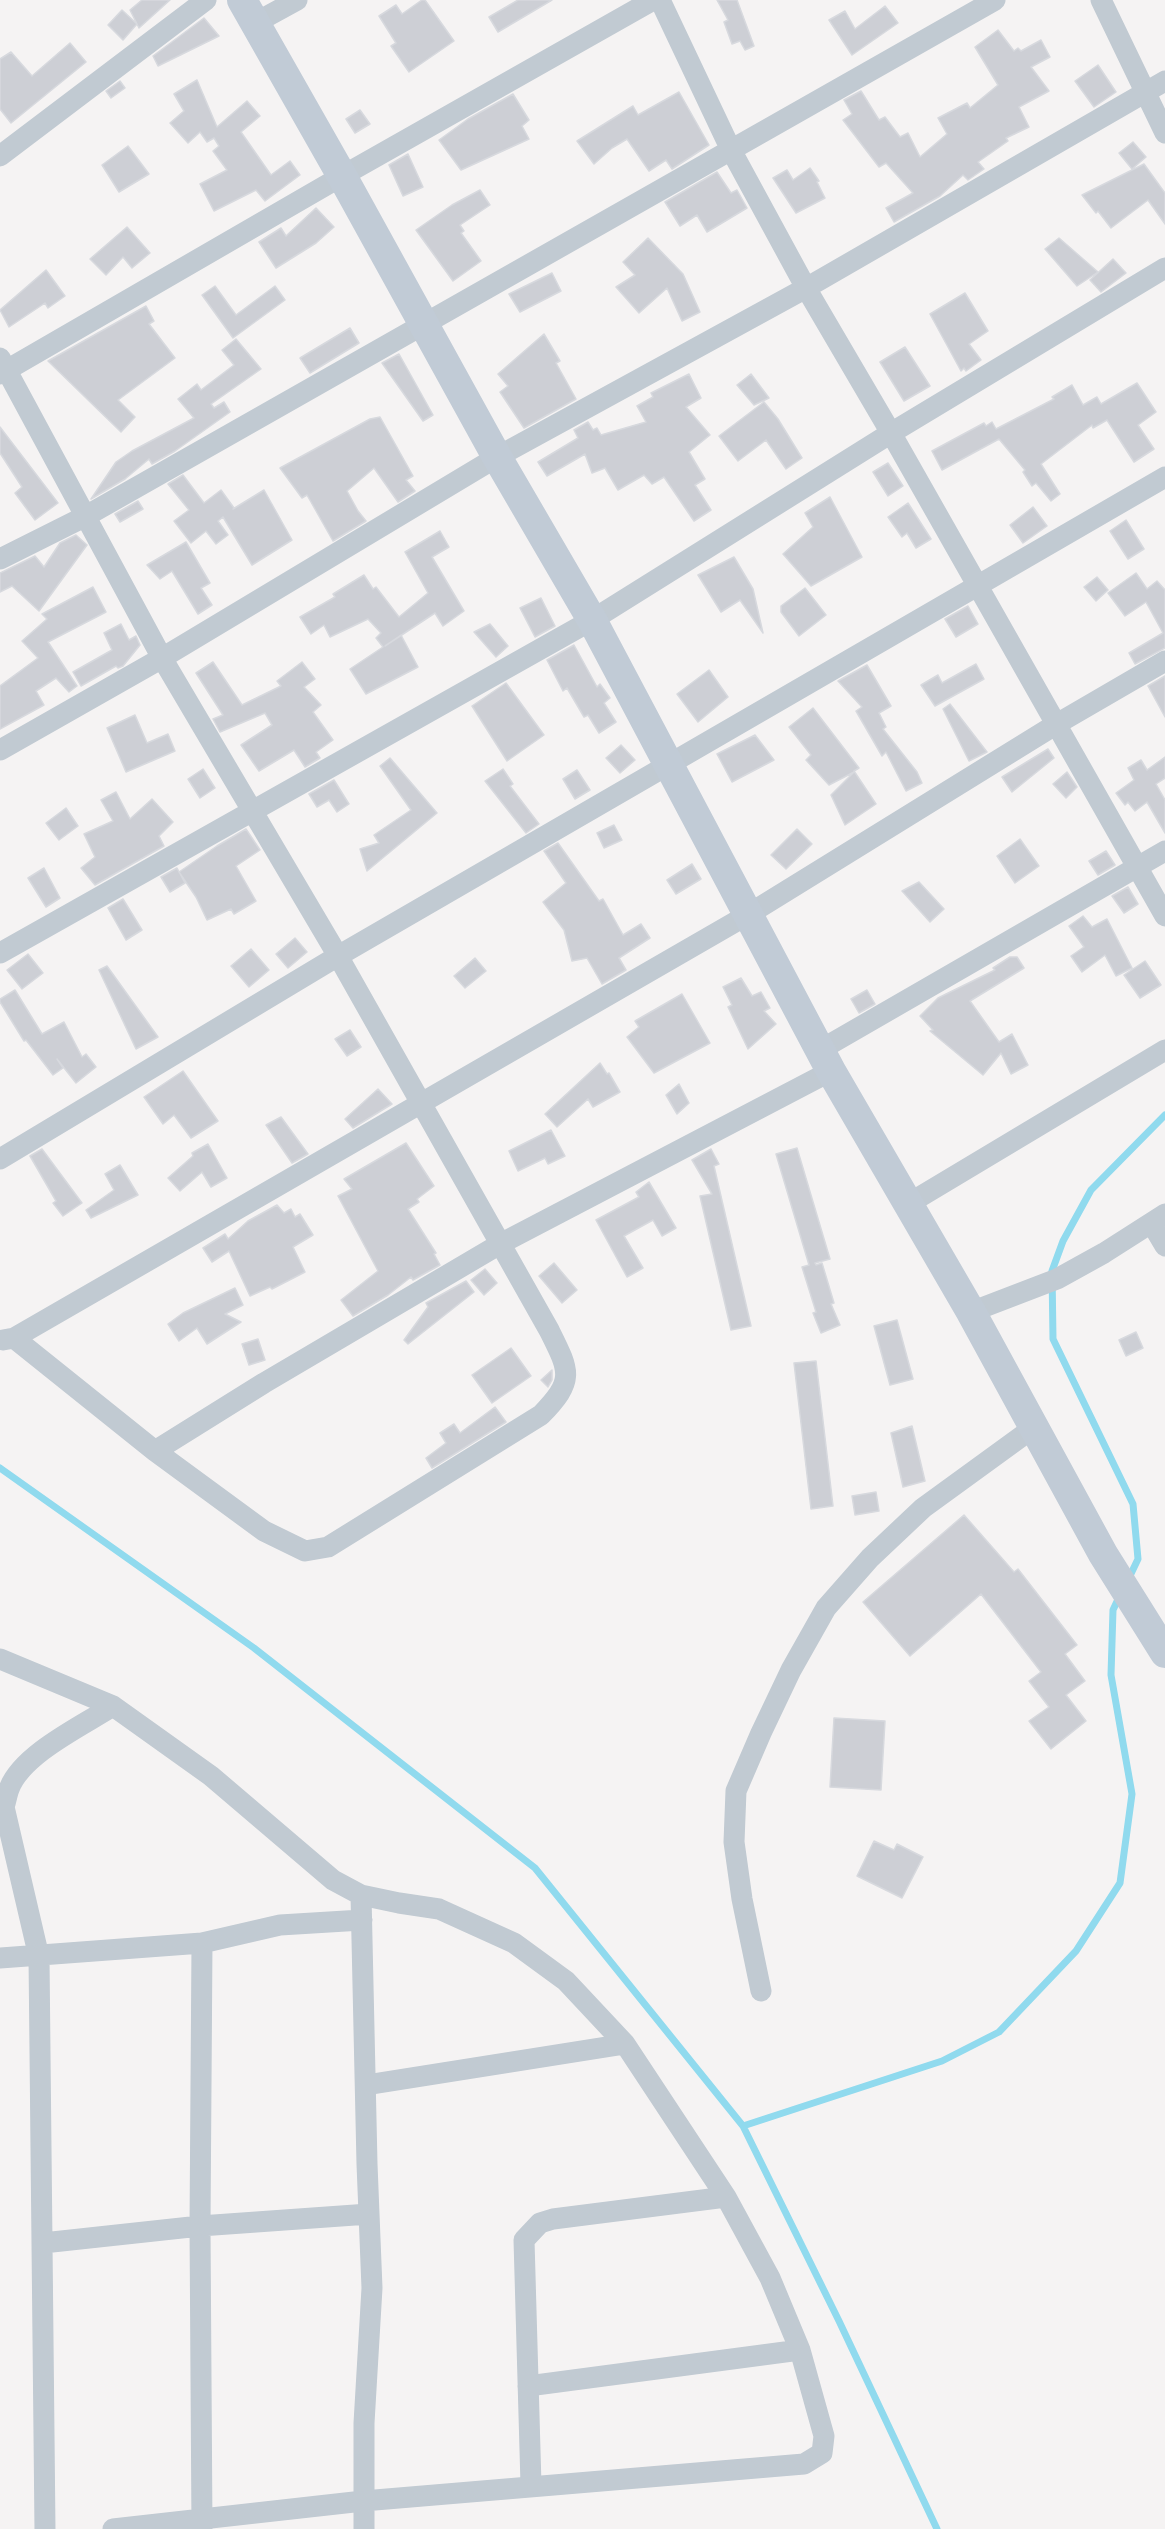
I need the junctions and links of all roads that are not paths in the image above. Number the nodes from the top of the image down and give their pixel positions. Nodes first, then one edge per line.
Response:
1 (206, 0) edge
2 (297, 0) edge
3 (653, 0) edge
4 (660, 0) edge
5 (995, 0) edge
6 (1101, 0) edge
7 (249, 11) edge
8 (1165, 81) edge
9 (1144, 93) junction
10 (1165, 133) edge
11 (731, 150) junction
12 (0, 156) edge
13 (342, 176) junction
14 (1165, 268) edge
15 (806, 288) junction
16 (423, 326) junction
17 (2, 368) edge
18 (891, 433) junction
19 (497, 457) junction
20 (1165, 477) edge
21 (86, 516) junction
22 (0, 560) edge
23 (976, 585) junction
24 (591, 620) junction
25 (162, 658) junction
26 (1165, 661) edge
27 (1055, 726) junction
28 (0, 750) edge
29 (669, 766) junction
30 (253, 811) junction
31 (1165, 851) edge
32 (1138, 867) junction
33 (749, 914) junction
34 (1165, 916) edge
35 (0, 953) edge
36 (338, 956) junction
37 (1165, 1050) edge
38 (826, 1060) junction
39 (422, 1103) junction
40 (0, 1160) edge
41 (908, 1203) junction
42 (1159, 1219) edge
43 (500, 1244) junction
44 (1165, 1246) edge
45 (971, 1312) junction
46 (7, 1338) edge
47 (1033, 1428) junction
48 (155, 1451) junction
49 (1163, 1649) edge
50 (0, 1659) edge
51 (113, 1706) junction
52 (361, 1894) junction
53 (362, 1920) junction
54 (202, 1943) junction
55 (39, 1957) junction
56 (0, 1959) edge
57 (761, 1991) dead end
58 (625, 2044) junction
59 (366, 2085) junction
60 (726, 2197) junction
61 (369, 2214) junction
62 (200, 2226) junction
63 (43, 2243) junction
64 (800, 2350) junction
65 (528, 2386) junction
66 (531, 2485) junction
67 (363, 2501) junction
68 (202, 2524) edge
69 (45, 2529) edge
70 (113, 2529) edge
71 (364, 2529) edge

1 - 12 street
2 - 7 street
3 - 13 street
4 - 11 street
5 - 11 street
6 - 9 street
7 - 13 street
8 - 9 street
9 - 10 street
9 - 15 street
11 - 15 street
11 - 16 street
13 - 16 street
13 - 17 street
14 - 18 street
15 - 18 street
15 - 19 street
16 - 19 street
16 - 21 street
17 - 21 street
18 - 23 street
18 - 24 street
19 - 24 street
19 - 25 street
20 - 23 street
21 - 22 street
21 - 25 street
23 - 27 street
23 - 29 street
24 - 29 street
24 - 30 street
25 - 28 street
25 - 30 street
26 - 27 street
27 - 32 street
27 - 33 street
29 - 33 street
29 - 36 street
30 - 35 street
30 - 36 street
31 - 32 street
32 - 34 street
32 - 38 street
33 - 38 street
33 - 39 street
36 - 39 street
36 - 40 street
37 - 41 street
38 - 41 street
38 - 43 street
39 - 43 street
39 - 46 street
41 - 45 street
42 - 44 street
42 - 45 street
43 - 48 street
43 - 48 street
45 - 47 street
46 - 48 street
47 - 49 street
47 - 57 street
50 - 51 street
51 - 52 street
51 - 55 street
52 - 53 street
52 - 58 street
53 - 54 street
53 - 59 street
54 - 55 street
54 - 62 street
55 - 56 street
55 - 63 street
58 - 59 street
58 - 60 street
59 - 61 street
60 - 64 street
60 - 65 street
61 - 62 street
61 - 67 street
62 - 63 street
62 - 68 street
63 - 69 street
64 - 65 street
64 - 66 street
65 - 66 street
66 - 67 street
67 - 68 street
67 - 71 street
68 - 70 street

